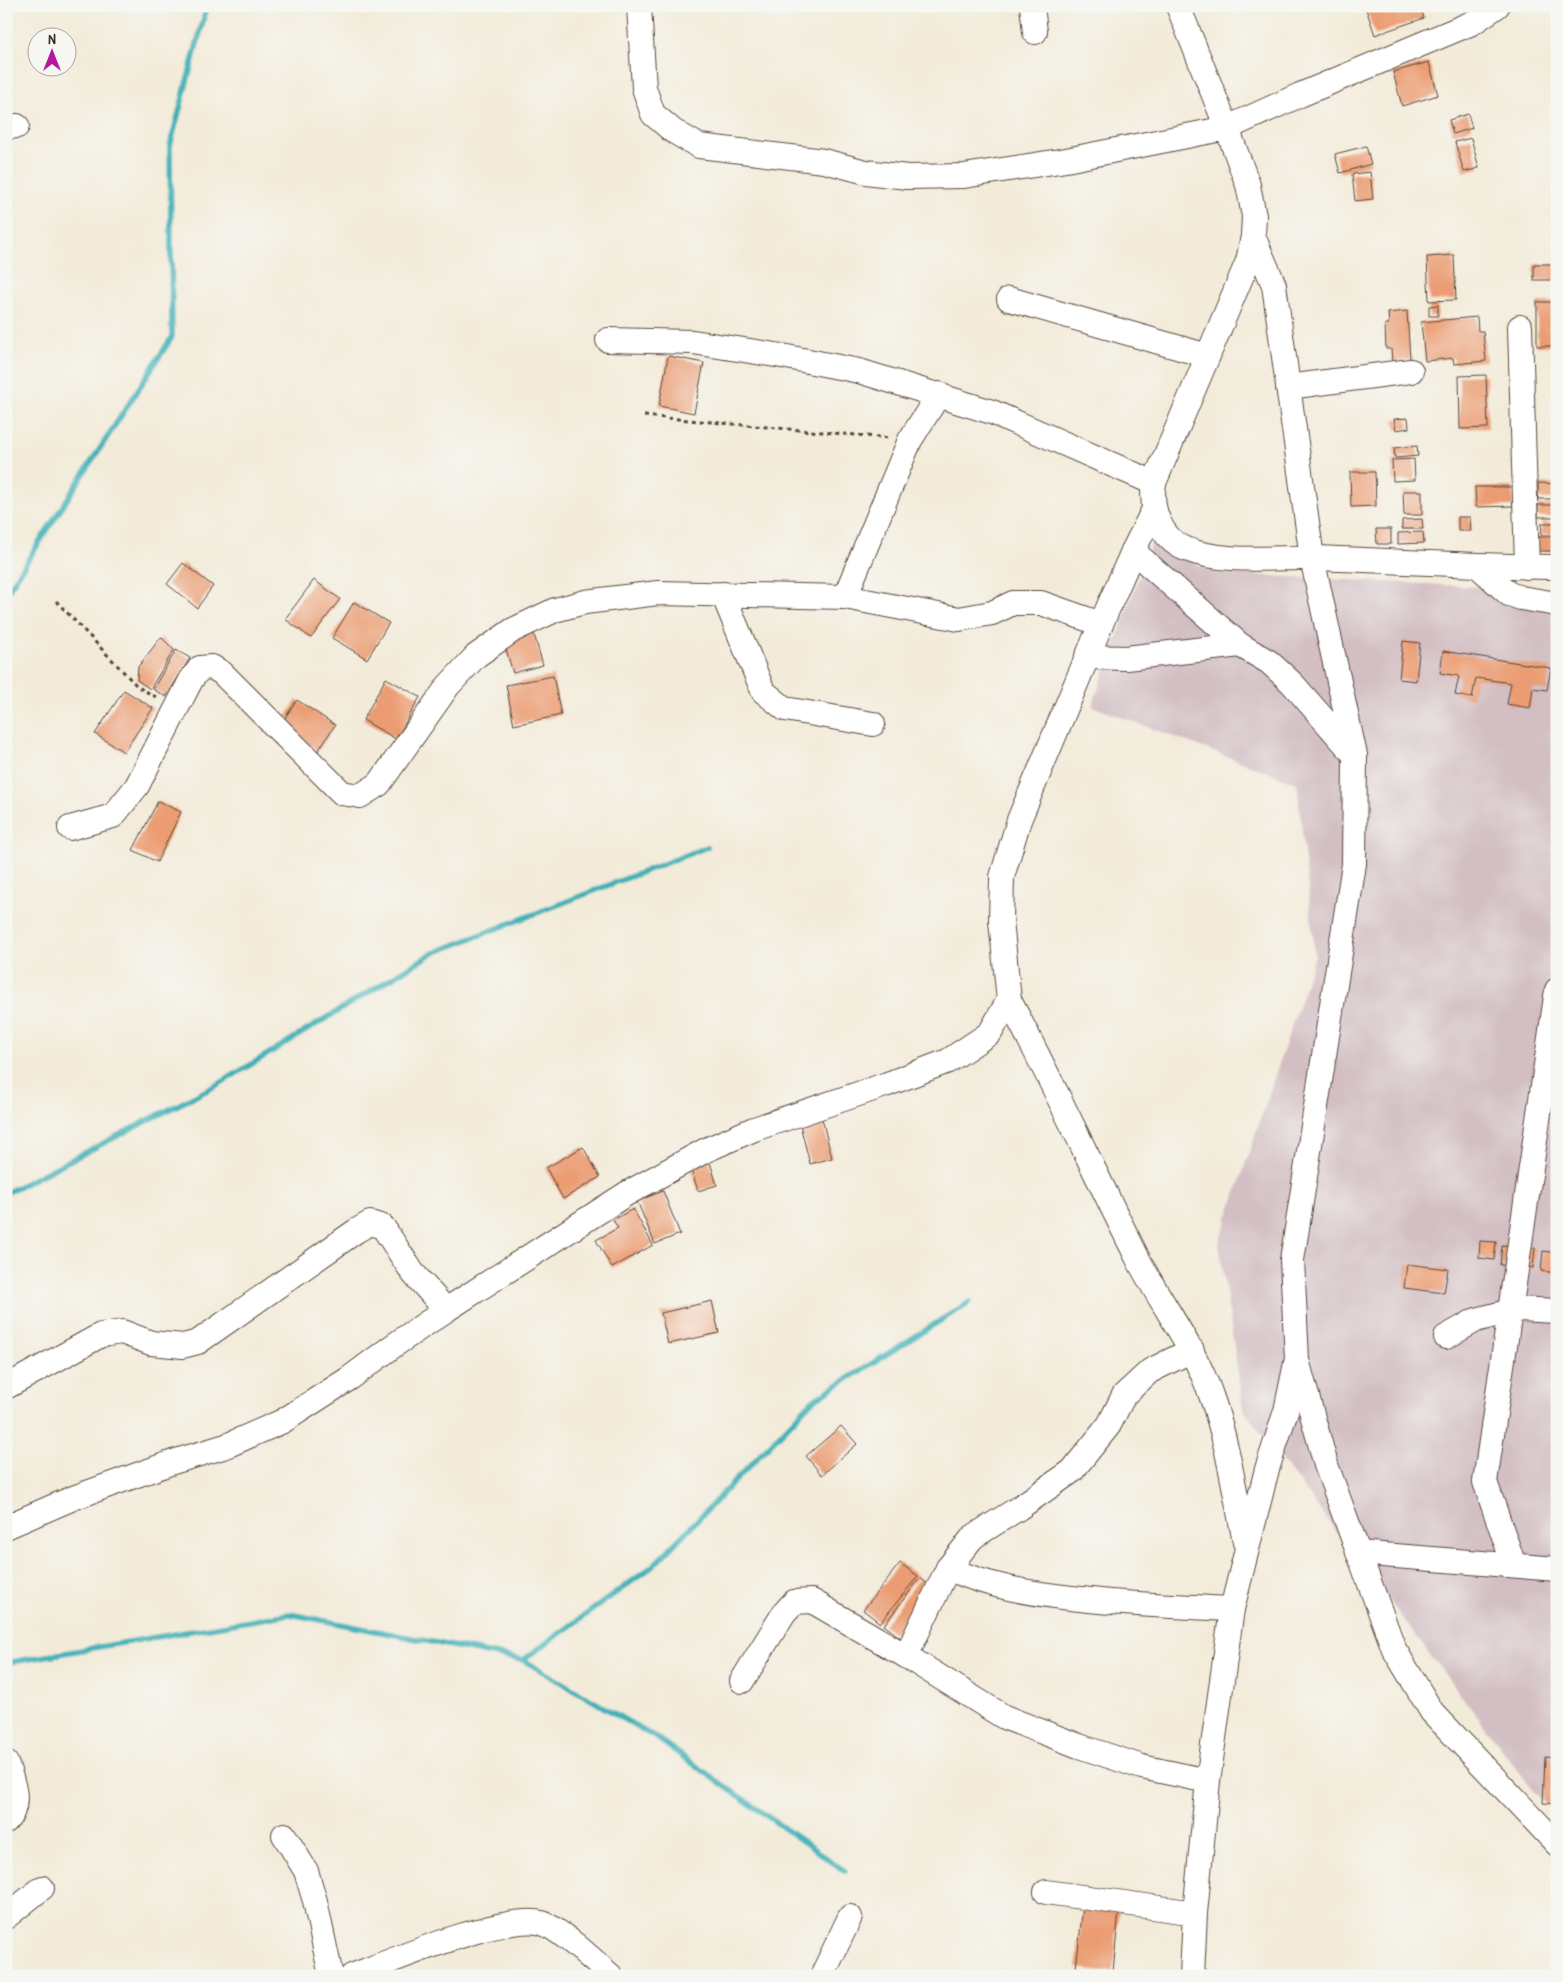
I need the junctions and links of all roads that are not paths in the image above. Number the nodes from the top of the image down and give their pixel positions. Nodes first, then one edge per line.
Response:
1 (639, 6) edge
2 (1032, 6) edge
3 (1178, 6) edge
4 (1496, 6) edge
5 (1034, 32) dead end
6 (1227, 128) junction
7 (1254, 236) junction
8 (1009, 299) dead end
9 (1520, 327) dead end
10 (608, 340) dead end
11 (1208, 356) junction
12 (1411, 371) dead end
13 (1288, 387) junction
14 (939, 394) junction
15 (1154, 483) junction
16 (1154, 510) junction
17 (1133, 551) junction
18 (1312, 558) junction
19 (1478, 565) junction
20 (1528, 567) junction
21 (1557, 568) edge
22 (723, 594) junction
23 (846, 597) junction
24 (1557, 604) edge
25 (1101, 624) junction
26 (1240, 646) junction
27 (1087, 657) junction
28 (872, 724) dead end
29 (1355, 756) junction
30 (70, 828) dead end
31 (1557, 990) edge
32 (1009, 1000) junction
33 (446, 1310) junction
34 (1510, 1311) junction
35 (1557, 1311) edge
36 (1446, 1337) dead end
37 (1192, 1350) junction
38 (1297, 1360) junction
39 (6, 1387) edge
40 (6, 1527) edge
41 (1247, 1547) junction
42 (1358, 1553) junction
43 (1514, 1565) junction
44 (948, 1568) junction
45 (1557, 1569) edge
46 (1232, 1609) junction
47 (906, 1656) junction
48 (742, 1681) dead end
49 (6, 1763) edge
50 (1208, 1781) junction
51 (6, 1821) edge
52 (284, 1835) dead end
53 (1557, 1844) edge
54 (42, 1888) dead end
55 (1046, 1892) dead end
56 (1195, 1913) junction
57 (6, 1917) edge
58 (850, 1917) dead end
59 (331, 1976) edge
60 (352, 1976) edge
61 (612, 1976) edge
62 (822, 1976) edge
63 (1192, 1976) edge

1 - 6 street
2 - 5 street
3 - 6 street
4 - 6 street
6 - 7 street
7 - 11 street
7 - 13 street
8 - 11 street
9 - 20 street
10 - 14 street
11 - 15 street
12 - 13 street
13 - 18 street
14 - 15 street
14 - 23 street
15 - 16 street
16 - 17 street
16 - 18 street
17 - 25 street
17 - 26 street
18 - 19 street
18 - 29 street
19 - 20 street
19 - 24 street
20 - 21 street
22 - 23 street
22 - 28 street
22 - 30 street
23 - 25 street
25 - 27 street
26 - 27 street
26 - 29 street
27 - 32 street
29 - 38 street
31 - 34 street
32 - 33 street
32 - 37 street
33 - 39 street
33 - 40 street
34 - 35 street
34 - 36 street
34 - 43 street
37 - 41 street
37 - 44 street
38 - 41 street
38 - 42 street
41 - 46 street
42 - 43 street
42 - 53 street
43 - 45 street
44 - 46 street
44 - 47 street
46 - 50 street
47 - 48 street
47 - 50 street
49 - 51 street
50 - 56 street
52 - 59 street
54 - 57 street
55 - 56 street
56 - 63 street
58 - 62 street
60 - 61 street

